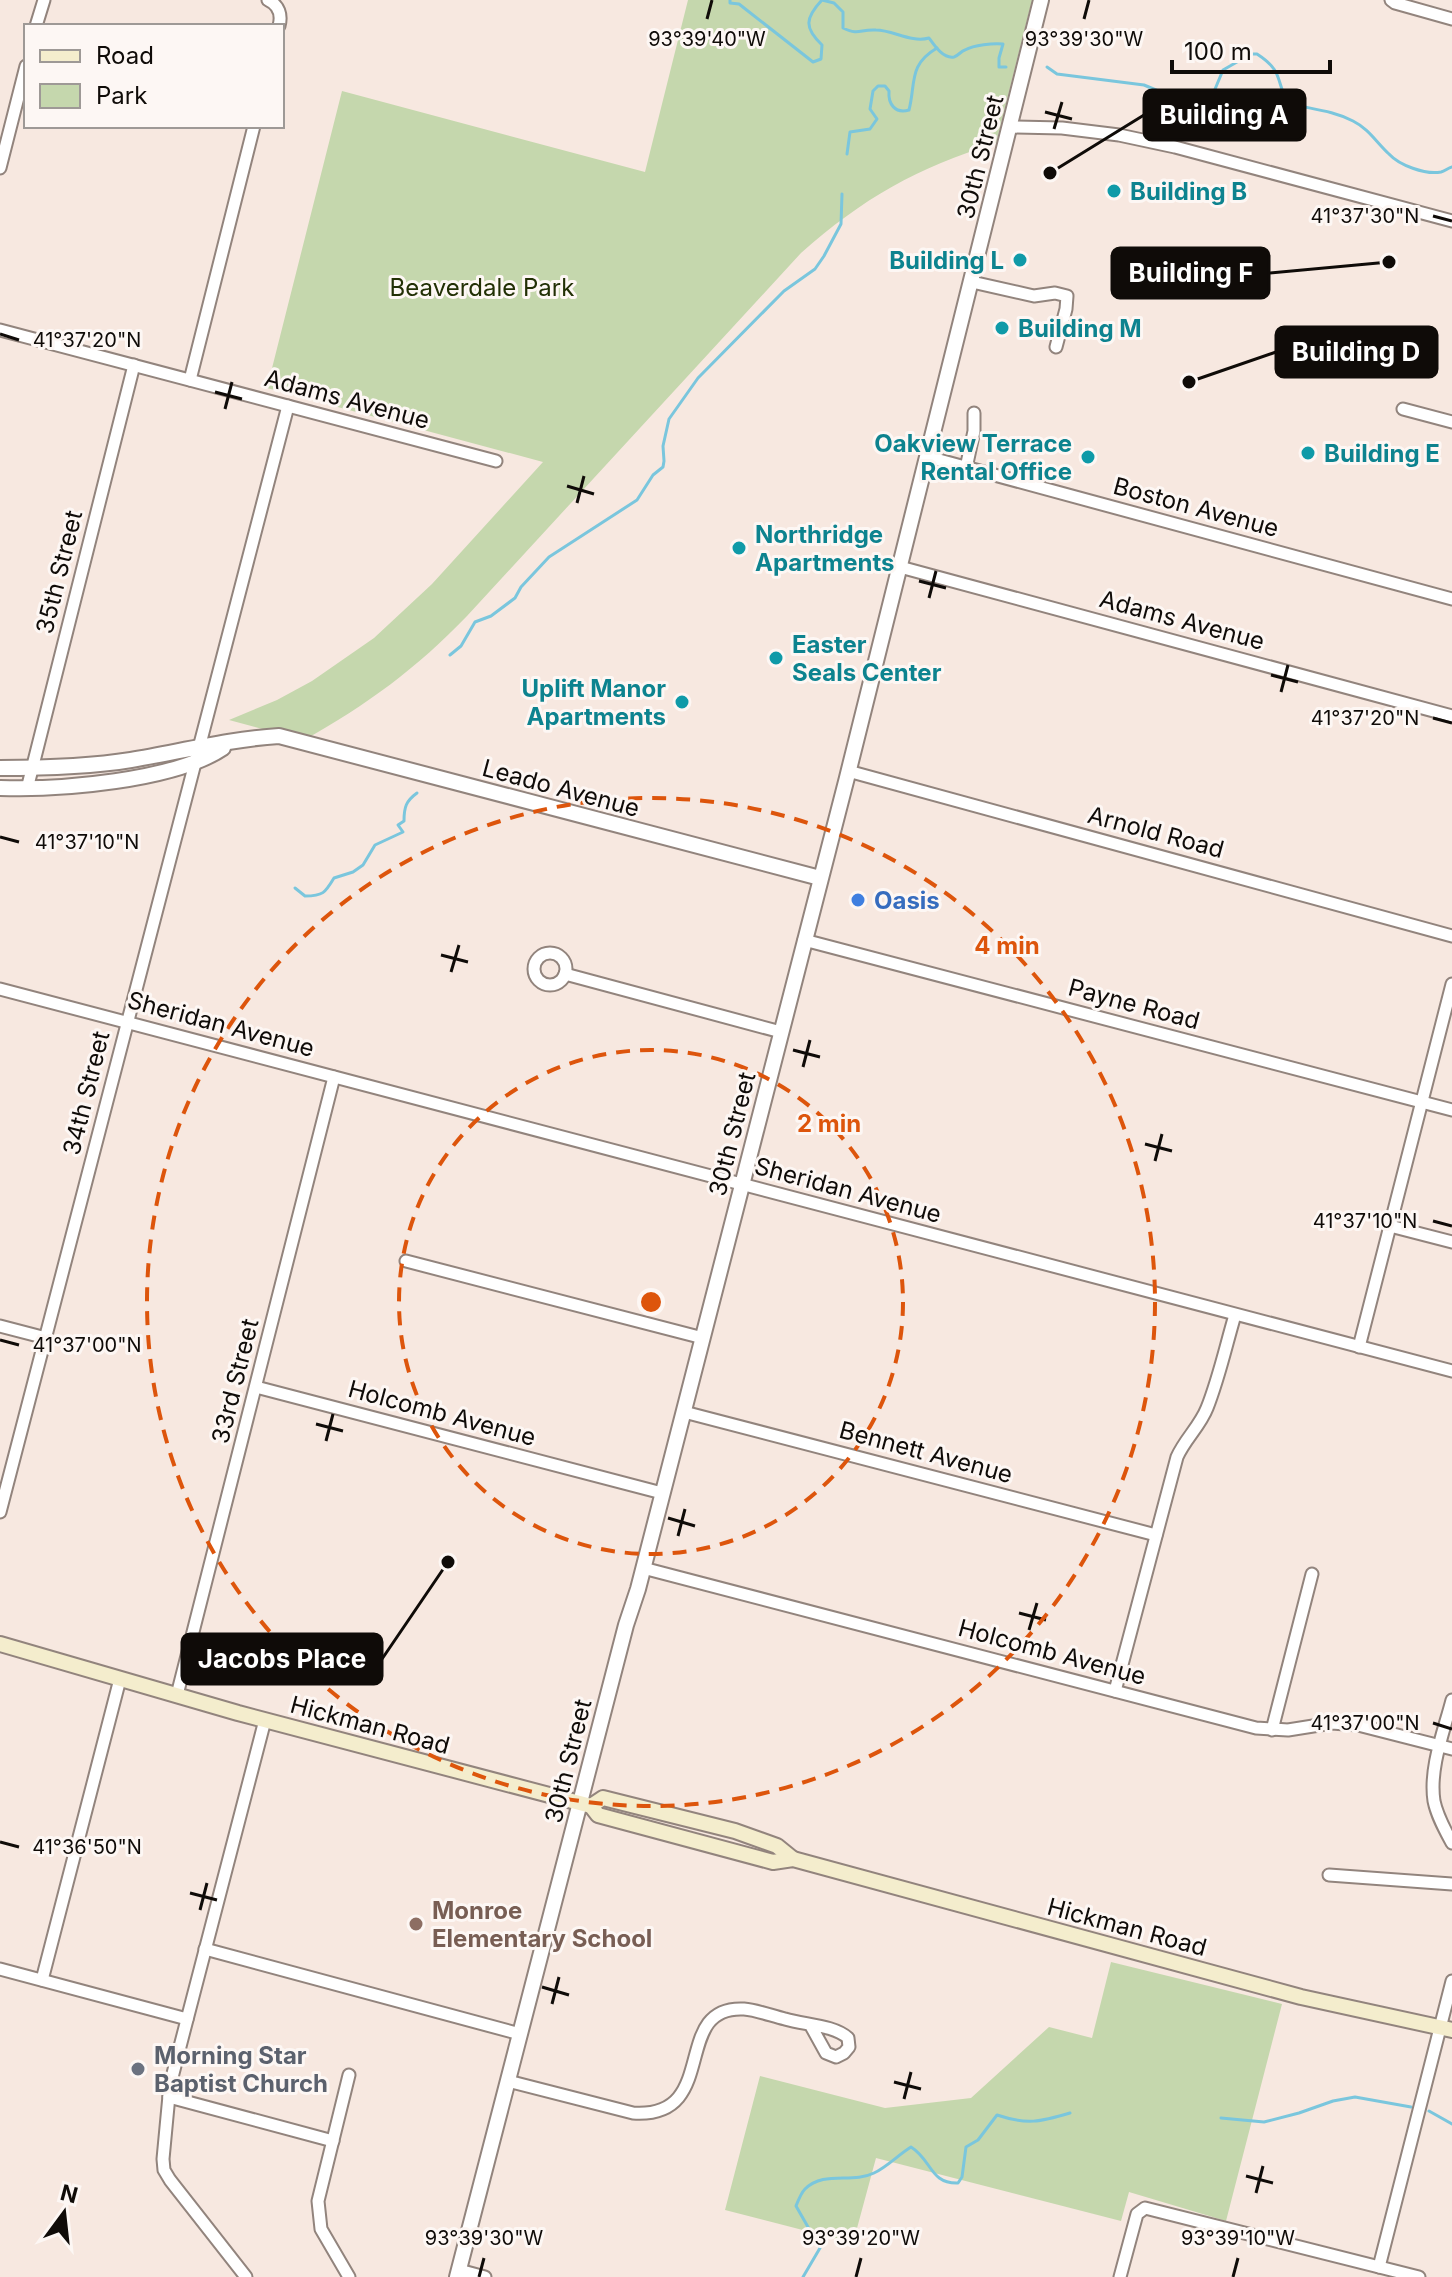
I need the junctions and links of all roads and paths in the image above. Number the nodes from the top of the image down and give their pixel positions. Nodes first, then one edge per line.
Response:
1 (44, 0) edge
2 (268, 0) edge
3 (1041, 0) edge
4 (1393, 2) edge
5 (1452, 19) edge
6 (280, 23) edge
7 (37, 24) edge
8 (24, 85) edge
9 (1010, 127) junction
10 (253, 128) edge
11 (0, 168) edge
12 (1452, 221) edge
13 (972, 282) junction
14 (0, 330) edge
15 (1056, 347) dead end
16 (134, 365) junction
17 (190, 380) junction
18 (288, 406) junction
19 (1403, 409) dead end
20 (974, 413) dead end
21 (1452, 422) edge
22 (928, 457) junction
23 (496, 461) dead end
24 (966, 468) junction
25 (900, 567) junction
26 (1452, 599) edge
27 (1452, 716) edge
28 (230, 743) junction
29 (198, 748) junction
30 (194, 763) junction
31 (0, 768) edge
32 (32, 768) junction
33 (848, 771) junction
34 (0, 788) edge
35 (27, 789) junction
36 (820, 878) junction
37 (1452, 936) edge
38 (804, 940) junction
39 (565, 974) dead end
40 (1452, 984) edge
41 (0, 989) edge
42 (127, 1022) junction
43 (781, 1032) junction
44 (334, 1077) junction
45 (1422, 1102) junction
46 (1452, 1110) edge
47 (742, 1185) junction
48 (1390, 1226) junction
49 (1452, 1242) edge
50 (406, 1261) dead end
51 (1235, 1315) junction
52 (0, 1326) edge
53 (46, 1338) junction
54 (703, 1338) junction
55 (1359, 1347) junction
56 (1452, 1371) edge
57 (256, 1387) junction
58 (684, 1412) junction
59 (662, 1493) junction
60 (0, 1512) edge
61 (1156, 1535) junction
62 (643, 1568) junction
63 (1312, 1574) dead end
64 (0, 1644) edge
65 (120, 1679) junction
66 (1115, 1691) junction
67 (177, 1695) junction
68 (1452, 1700) edge
69 (265, 1720) junction
70 (1272, 1730) junction
71 (1446, 1748) edge
72 (586, 1805) junction
73 (1452, 1843) edge
74 (1329, 1875) dead end
75 (1452, 1884) edge
76 (205, 1949) junction
77 (0, 1969) edge
78 (42, 1980) junction
79 (1452, 1981) edge
80 (187, 2019) junction
81 (811, 2026) dead end
82 (1446, 2029) edge
83 (520, 2034) junction
84 (349, 2075) dead end
85 (508, 2081) junction
86 (169, 2097) junction
87 (333, 2141) junction
88 (1379, 2267) junction
89 (458, 2274) edge
90 (246, 2277) edge
91 (349, 2277) edge
92 (485, 2277) edge
93 (1120, 2277) edge
94 (1419, 2277) edge

1 - 7 street
2 - 6 street
3 - 9 street, 30th Street
4 - 5 street
8 - 11 street
9 - 12 street
9 - 13 street, 30th Street
10 - 17 street
13 - 15 street
13 - 22 street, 30th Street
14 - 16 street, Adams Avenue
16 - 17 street, Adams Avenue
16 - 32 street, 35th Street
17 - 18 street, Adams Avenue
18 - 23 street, Adams Avenue
18 - 29 street, 34th Street
19 - 21 street
20 - 24 street
22 - 24 street, Boston Avenue
22 - 25 street, 30th Street
24 - 26 street, Boston Avenue
25 - 27 street, Adams Avenue
25 - 33 street, 30th Street
28 - 29 street, Leado Avenue
28 - 30 street
28 - 36 street, Leado Avenue
29 - 30 street, 34th Street
29 - 32 street, Leado Avenue
30 - 35 street
30 - 42 street, 34th Street
31 - 32 street, Leado Avenue
32 - 35 street, 35th Street
33 - 36 street, 30th Street
33 - 37 street, Arnold Road
34 - 35 street
36 - 38 street, 30th Street
38 - 43 street, 30th Street
38 - 45 street, Payne Road
39 - 43 street
40 - 45 street
41 - 42 street, Sheridan Avenue
42 - 44 street, Sheridan Avenue
42 - 53 street, 34th Street
43 - 47 street, 30th Street
44 - 47 street, Sheridan Avenue
44 - 57 street, 33rd Street
45 - 46 street, Payne Road
45 - 48 street
47 - 51 street, Sheridan Avenue
47 - 54 street, 30th Street
48 - 49 street
48 - 55 street
50 - 54 street
51 - 55 street, Sheridan Avenue
51 - 61 street
52 - 53 street
53 - 60 street, 34th Street
54 - 58 street, 30th Street
55 - 56 street, Sheridan Avenue
57 - 59 street, Holcomb Avenue
57 - 67 street, 33rd Street
58 - 59 street, 30th Street
58 - 61 street, Bennett Avenue
59 - 62 street, 30th Street
61 - 66 street
62 - 66 street, Holcomb Avenue
62 - 72 street, 30th Street
63 - 70 street
64 - 65 main road, Hickman Road
65 - 67 main road, Hickman Road
65 - 78 street
66 - 70 street, Holcomb Avenue
67 - 69 main road, Hickman Road
68 - 71 street
69 - 72 main road, Hickman Road
69 - 76 street
70 - 71 street, Holcomb Avenue
71 - 73 street
72 - 82 main road, Hickman Road
72 - 83 street, 30th Street
74 - 75 street
76 - 80 street
76 - 83 street
77 - 78 street
78 - 80 street
79 - 82 street
80 - 86 street
81 - 85 street
82 - 88 street
83 - 85 street, 30th Street
84 - 87 street
85 - 89 street, 30th Street
86 - 87 street
86 - 90 street
87 - 91 street
88 - 93 street
88 - 94 street
89 - 92 street

